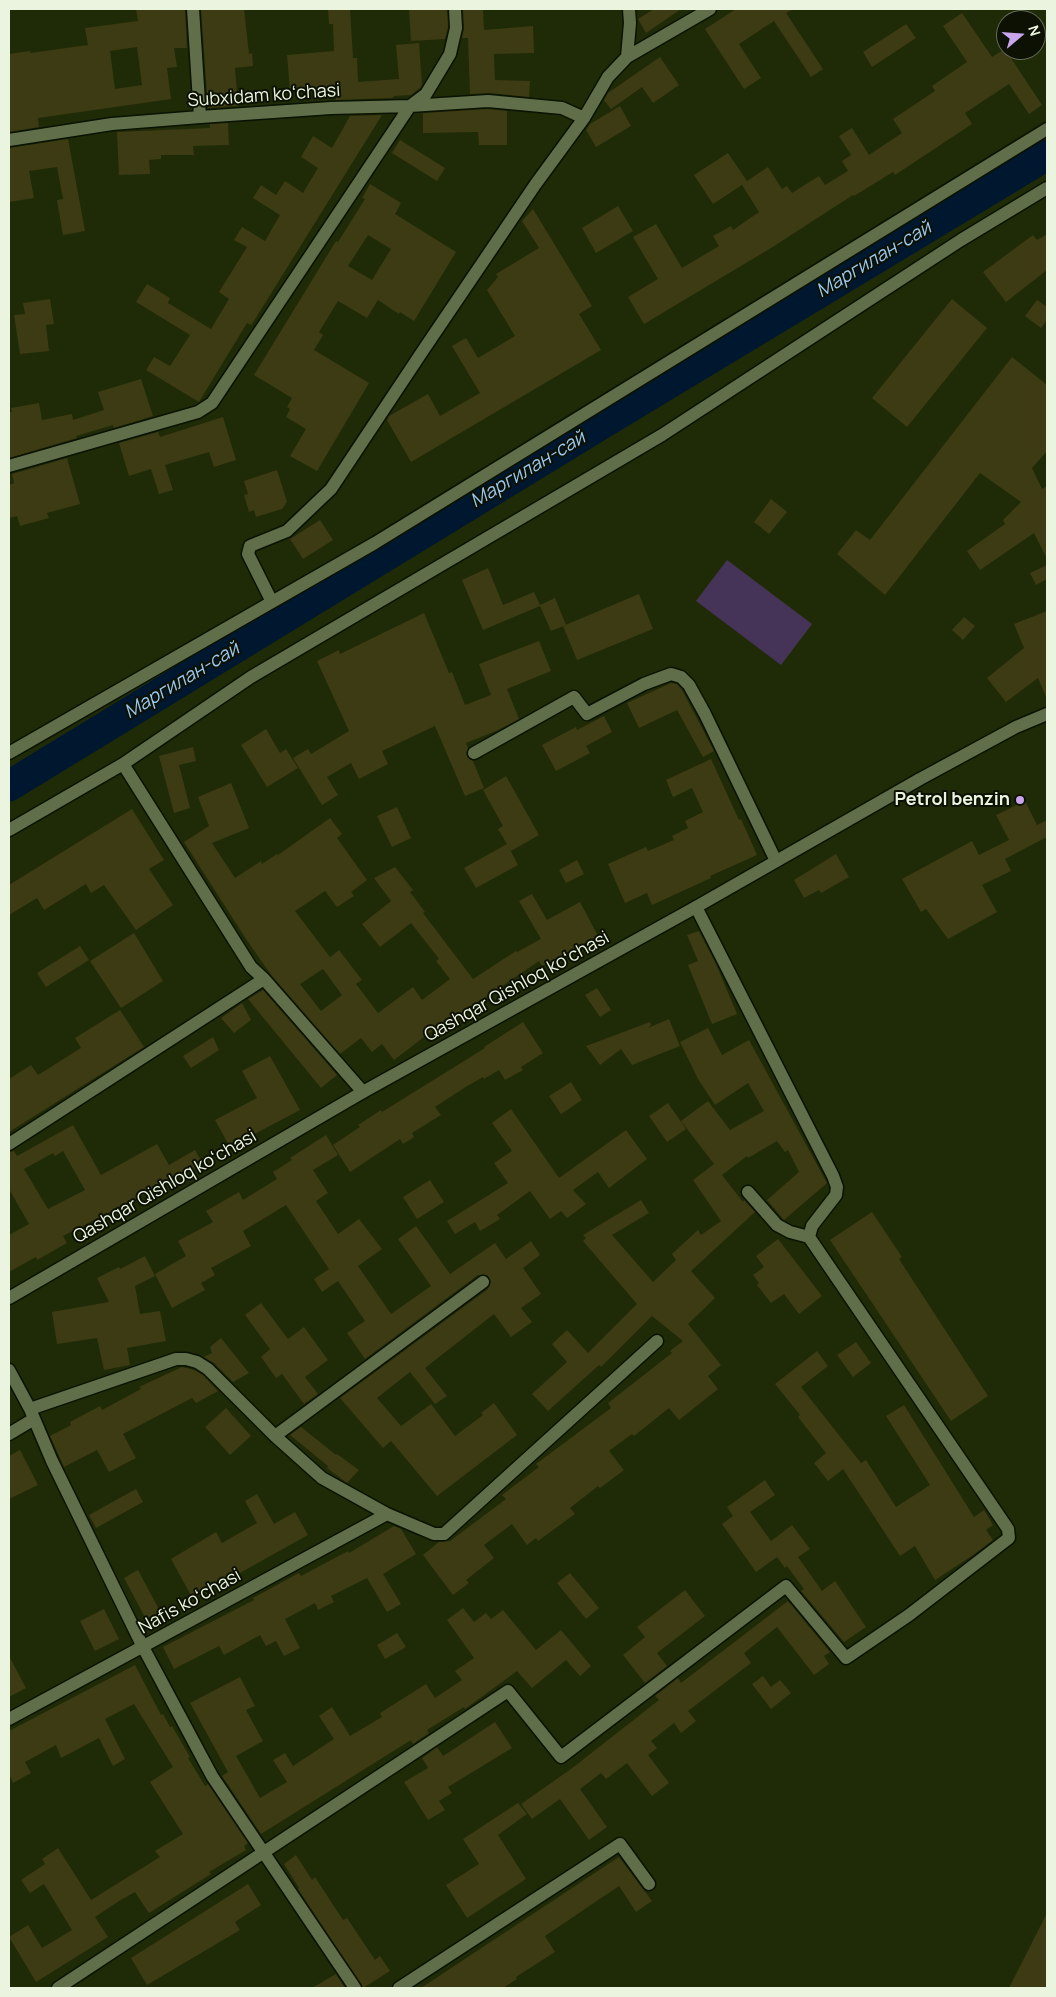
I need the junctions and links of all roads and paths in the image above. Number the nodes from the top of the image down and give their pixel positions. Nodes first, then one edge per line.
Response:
1 (194, 9) edge
2 (455, 9) edge
3 (628, 9) edge
4 (710, 9) edge
5 (627, 56) junction
6 (410, 106) junction
7 (200, 117) junction
8 (584, 118) junction
9 (1047, 129) edge
10 (9, 140) edge
11 (1047, 188) edge
12 (9, 466) edge
13 (272, 602) junction
14 (1047, 714) edge
15 (9, 753) edge
16 (474, 753) dead end
17 (123, 764) junction
18 (9, 830) edge
19 (776, 861) junction
20 (696, 907) junction
21 (264, 979) junction
22 (363, 1092) junction
23 (9, 1144) edge
24 (748, 1192) dead end
25 (809, 1237) junction
26 (482, 1282) dead end
27 (9, 1298) edge
28 (658, 1341) dead end
29 (9, 1370) edge
30 (32, 1414) junction
31 (9, 1434) edge
32 (275, 1436) junction
33 (387, 1514) junction
34 (144, 1647) junction
35 (9, 1720) edge
36 (262, 1853) junction
37 (649, 1884) dead end
38 (58, 1988) edge
39 (355, 1988) edge
40 (399, 1988) edge

1 - 7 street
2 - 6 street
3 - 5 street
4 - 5 street
5 - 8 street
6 - 7 street, Subxidam koʻchasi
6 - 8 street, Subxidam koʻchasi
6 - 12 street
7 - 10 street, Subxidam koʻchasi
8 - 13 street
9 - 13 street
11 - 17 street
13 - 15 street
14 - 19 street, Qashqar Qishloq koʻchasi
16 - 19 street
17 - 18 street
17 - 21 street
19 - 20 street, Qashqar Qishloq koʻchasi
20 - 22 street, Qashqar Qishloq koʻchasi
20 - 25 street
21 - 22 street
21 - 23 street
22 - 27 street, Qashqar Qishloq koʻchasi
24 - 25 street
25 - 36 street
26 - 32 street
28 - 33 street
29 - 30 street
30 - 31 street
30 - 32 street
30 - 34 street
32 - 33 street
33 - 34 street, Nafis koʻchasi
34 - 35 street, Nafis koʻchasi
34 - 36 street
36 - 38 street
36 - 39 street
37 - 40 street

